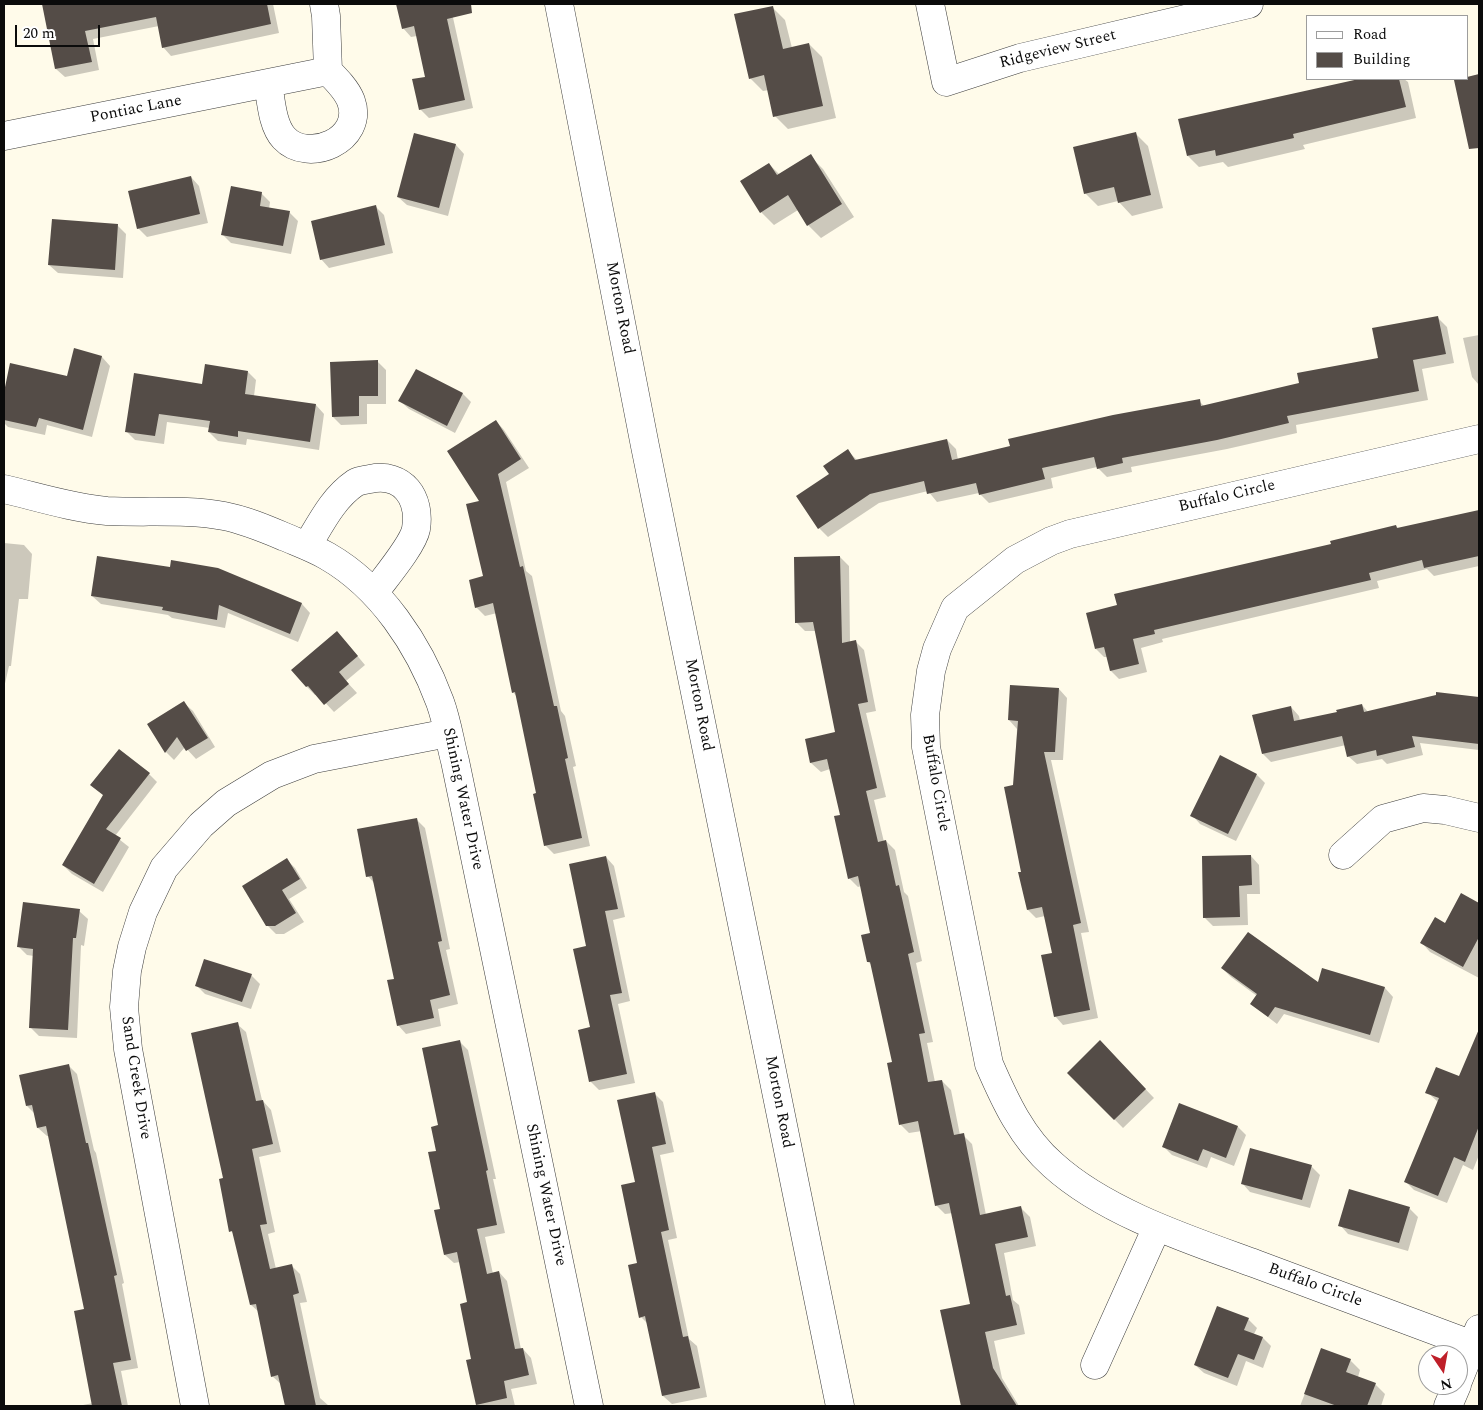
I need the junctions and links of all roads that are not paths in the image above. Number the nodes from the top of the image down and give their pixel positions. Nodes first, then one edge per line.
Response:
1 (324, 4) edge
2 (559, 4) edge
3 (930, 4) edge
4 (1250, 4) edge
5 (328, 71) junction
6 (268, 83) junction
7 (4, 136) edge
8 (1479, 439) edge
9 (4, 489) edge
10 (307, 546) junction
11 (374, 593) junction
12 (448, 733) junction
13 (1479, 818) edge
14 (1343, 855) dead end
15 (1157, 1227) junction
16 (1476, 1337) edge
17 (1468, 1357) edge
18 (1095, 1365) dead end
19 (195, 1406) edge
20 (589, 1406) edge
21 (840, 1406) edge

1 - 5 street
2 - 21 street, Morton Road
3 - 4 street, Ridgeview Street
5 - 6 street, Pontiac Lane
5 - 6 street
6 - 7 street, Pontiac Lane
8 - 15 street, Buffalo Circle
9 - 10 street, Shining Water Drive
10 - 11 street, Shining Water Drive
10 - 11 street
11 - 12 street, Shining Water Drive
12 - 19 street, Sand Creek Drive
12 - 20 street, Shining Water Drive
13 - 14 street
15 - 16 street, Buffalo Circle
15 - 18 street
16 - 17 street

